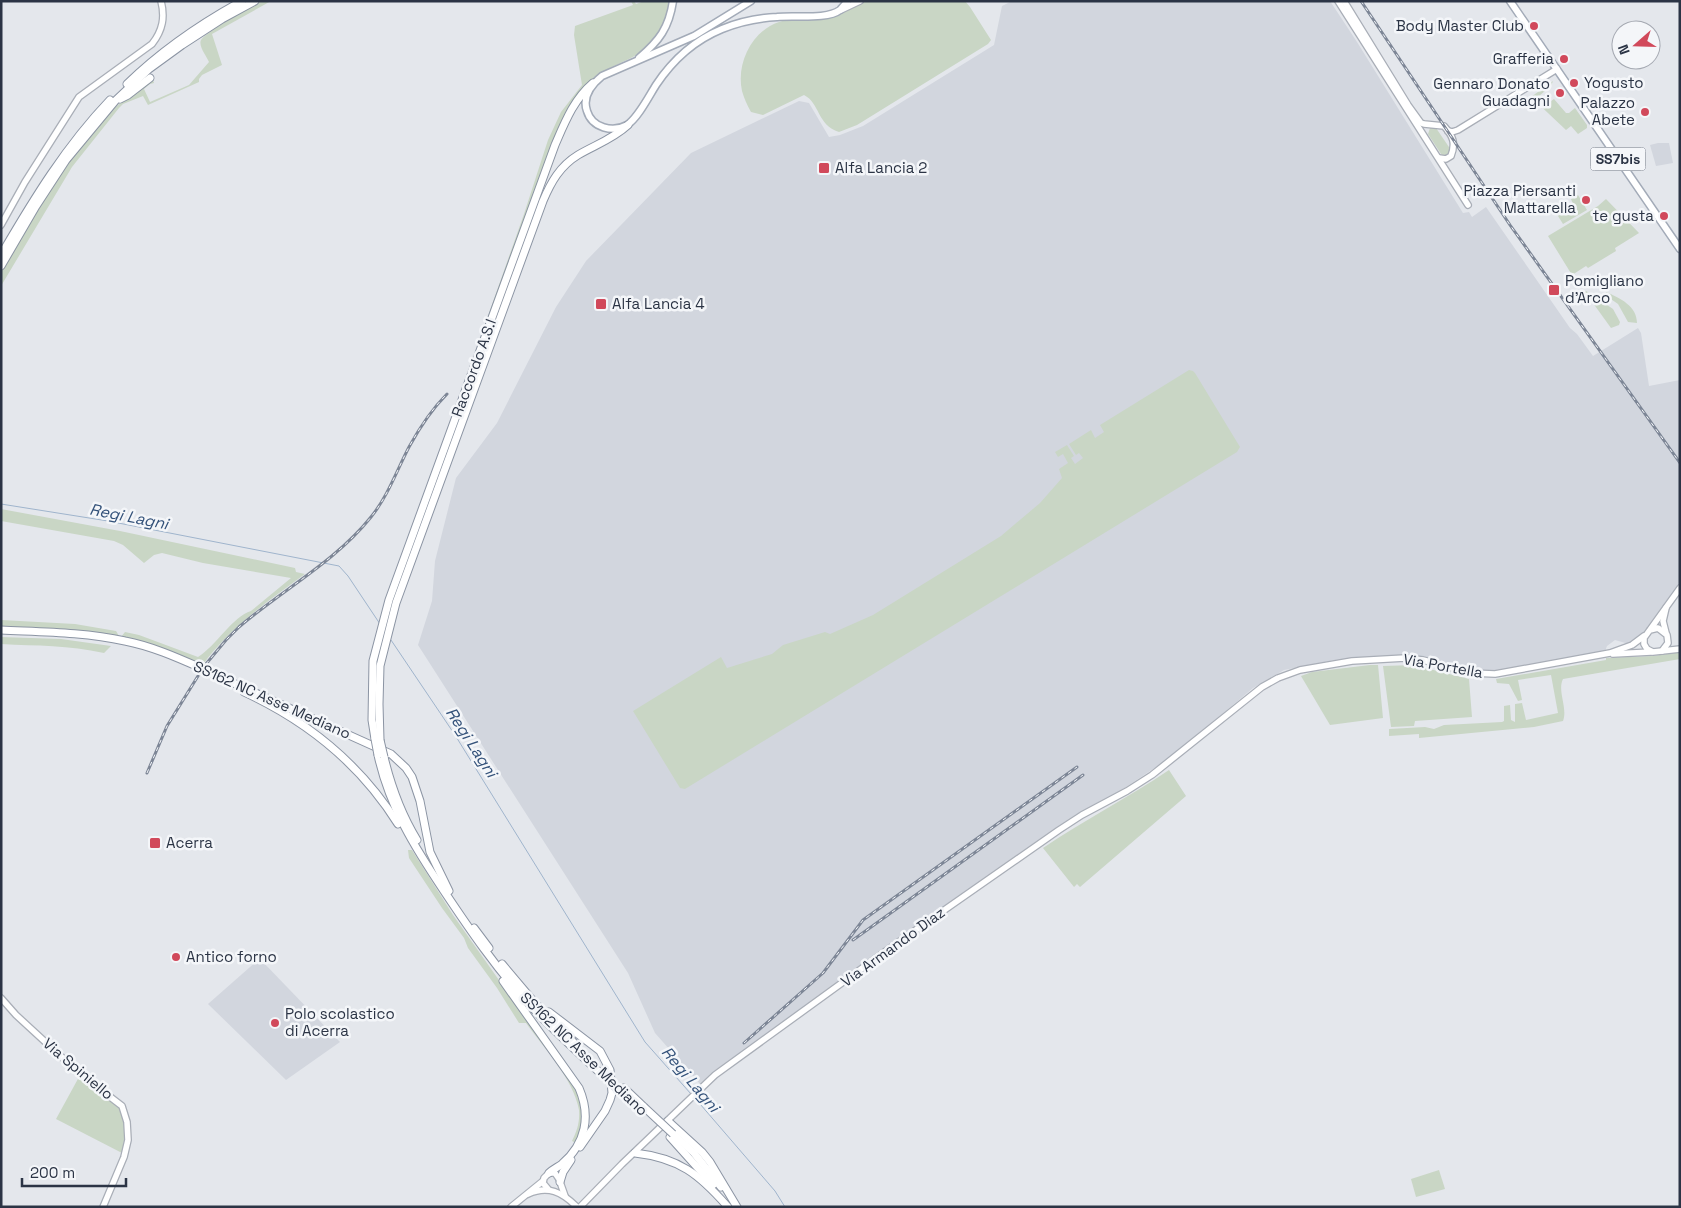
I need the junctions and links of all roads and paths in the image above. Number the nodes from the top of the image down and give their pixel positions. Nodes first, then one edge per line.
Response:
1 (161, 1) edge
2 (242, 1) edge
3 (255, 1) edge
4 (673, 1) edge
5 (751, 1) edge
6 (848, 1) edge
7 (860, 1) edge
8 (1338, 1) edge
9 (1344, 1) edge
10 (1510, 1) edge
11 (839, 11) junction
12 (233, 13) junction
13 (197, 43) dead end
14 (633, 62) junction
15 (1557, 69) junction
16 (150, 78) dead end
17 (593, 83) junction
18 (115, 101) junction
19 (628, 125) junction
20 (1430, 125) junction
21 (1458, 130) junction
22 (1422, 131) junction
23 (1448, 131) junction
24 (1453, 139) junction
25 (1450, 157) junction
26 (1439, 158) junction
27 (1446, 169) junction
28 (1468, 205) dead end
29 (1, 225) edge
30 (1680, 249) edge
31 (1, 256) edge
32 (1, 266) edge
33 (1680, 588) edge
34 (392, 601) junction
35 (1666, 607) junction
36 (1, 630) edge
37 (1650, 630) junction
38 (1, 634) edge
39 (1667, 635) junction
40 (1644, 636) junction
41 (104, 640) junction
42 (1680, 649) edge
43 (1653, 652) junction
44 (1662, 652) junction
45 (1610, 654) junction
46 (208, 674) junction
47 (1227, 714) joint
48 (378, 740) junction
49 (409, 835) junction
50 (423, 854) junction
51 (469, 928) junction
52 (497, 958) junction
53 (1, 998) edge
54 (600, 1070) junction
55 (668, 1121) junction
56 (671, 1135) junction
57 (635, 1153) junction
58 (549, 1173) junction
59 (543, 1181) junction
60 (560, 1182) junction
61 (550, 1189) junction
62 (528, 1194) junction
63 (565, 1196) junction
64 (103, 1207) edge
65 (511, 1207) edge
66 (579, 1207) edge
67 (729, 1207) edge
68 (737, 1207) edge

1 - 29 main road
2 - 31 highway
3 - 12 highway
4 - 14 main road
5 - 14 main road
6 - 11 main road
7 - 11 main road
8 - 22 main road
9 - 20 main road
10 - 15 main road, SS7bis
11 - 19 main road
12 - 13 highway
12 - 18 highway
14 - 17 main road
15 - 21 main road
15 - 30 main road, SS7bis
16 - 18 highway
17 - 19 main road
17 - 34 highway, Raccordo A.S.I
18 - 32 highway
19 - 34 highway, Raccordo A.S.I
20 - 22 main road
20 - 23 main road
21 - 23 main road
21 - 24 main road
22 - 26 main road
23 - 24 main road
24 - 25 main road
25 - 26 main road
25 - 27 main road
26 - 27 main road
27 - 28 main road
33 - 35 main road, Via Portella
34 - 48 highway, Raccordo A.S.I
34 - 48 highway, Raccordo A.S.I
35 - 37 main road, Via Portella
35 - 39 main road
36 - 41 highway, SS162 NC Asse Mediano
37 - 39 main road
37 - 40 main road, Via Portella
38 - 41 highway, SS162 NC Asse Mediano
39 - 44 main road
40 - 43 main road
40 - 45 main road, Via Portella
41 - 46 highway, SS162 NC Asse Mediano, bridge
42 - 44 main road, Via Portella
43 - 44 main road, Via Portella
43 - 45 main road, Via Portella
45 - 47 main road, Via Portella
46 - 49 highway, SS162 NC Asse Mediano
46 - 50 highway, SS162 NC Asse Mediano
47 - 55 main road, Via Armando Diaz
48 - 49 highway, bridge
49 - 50 highway
50 - 51 highway, SS162 NC Asse Mediano
50 - 52 highway, SS162 NC Asse Mediano
51 - 54 highway, SS162 NC Asse Mediano
51 - 58 highway
52 - 54 highway, SS162 NC Asse Mediano
52 - 60 highway
53 - 64 main road, Via Spiniello
54 - 56 highway, SS162 NC Asse Mediano, bridge
55 - 57 main road, Via Armando Diaz
55 - 68 highway
56 - 67 highway, SS162 NC Asse Mediano
56 - 68 highway, SS162 NC Asse Mediano
57 - 66 main road, Via Armando Diaz
57 - 67 highway
58 - 59 main road
58 - 60 main road
59 - 61 main road
59 - 62 main road
60 - 61 main road
60 - 63 main road
61 - 62 main road
61 - 63 main road
62 - 65 main road
63 - 66 main road

